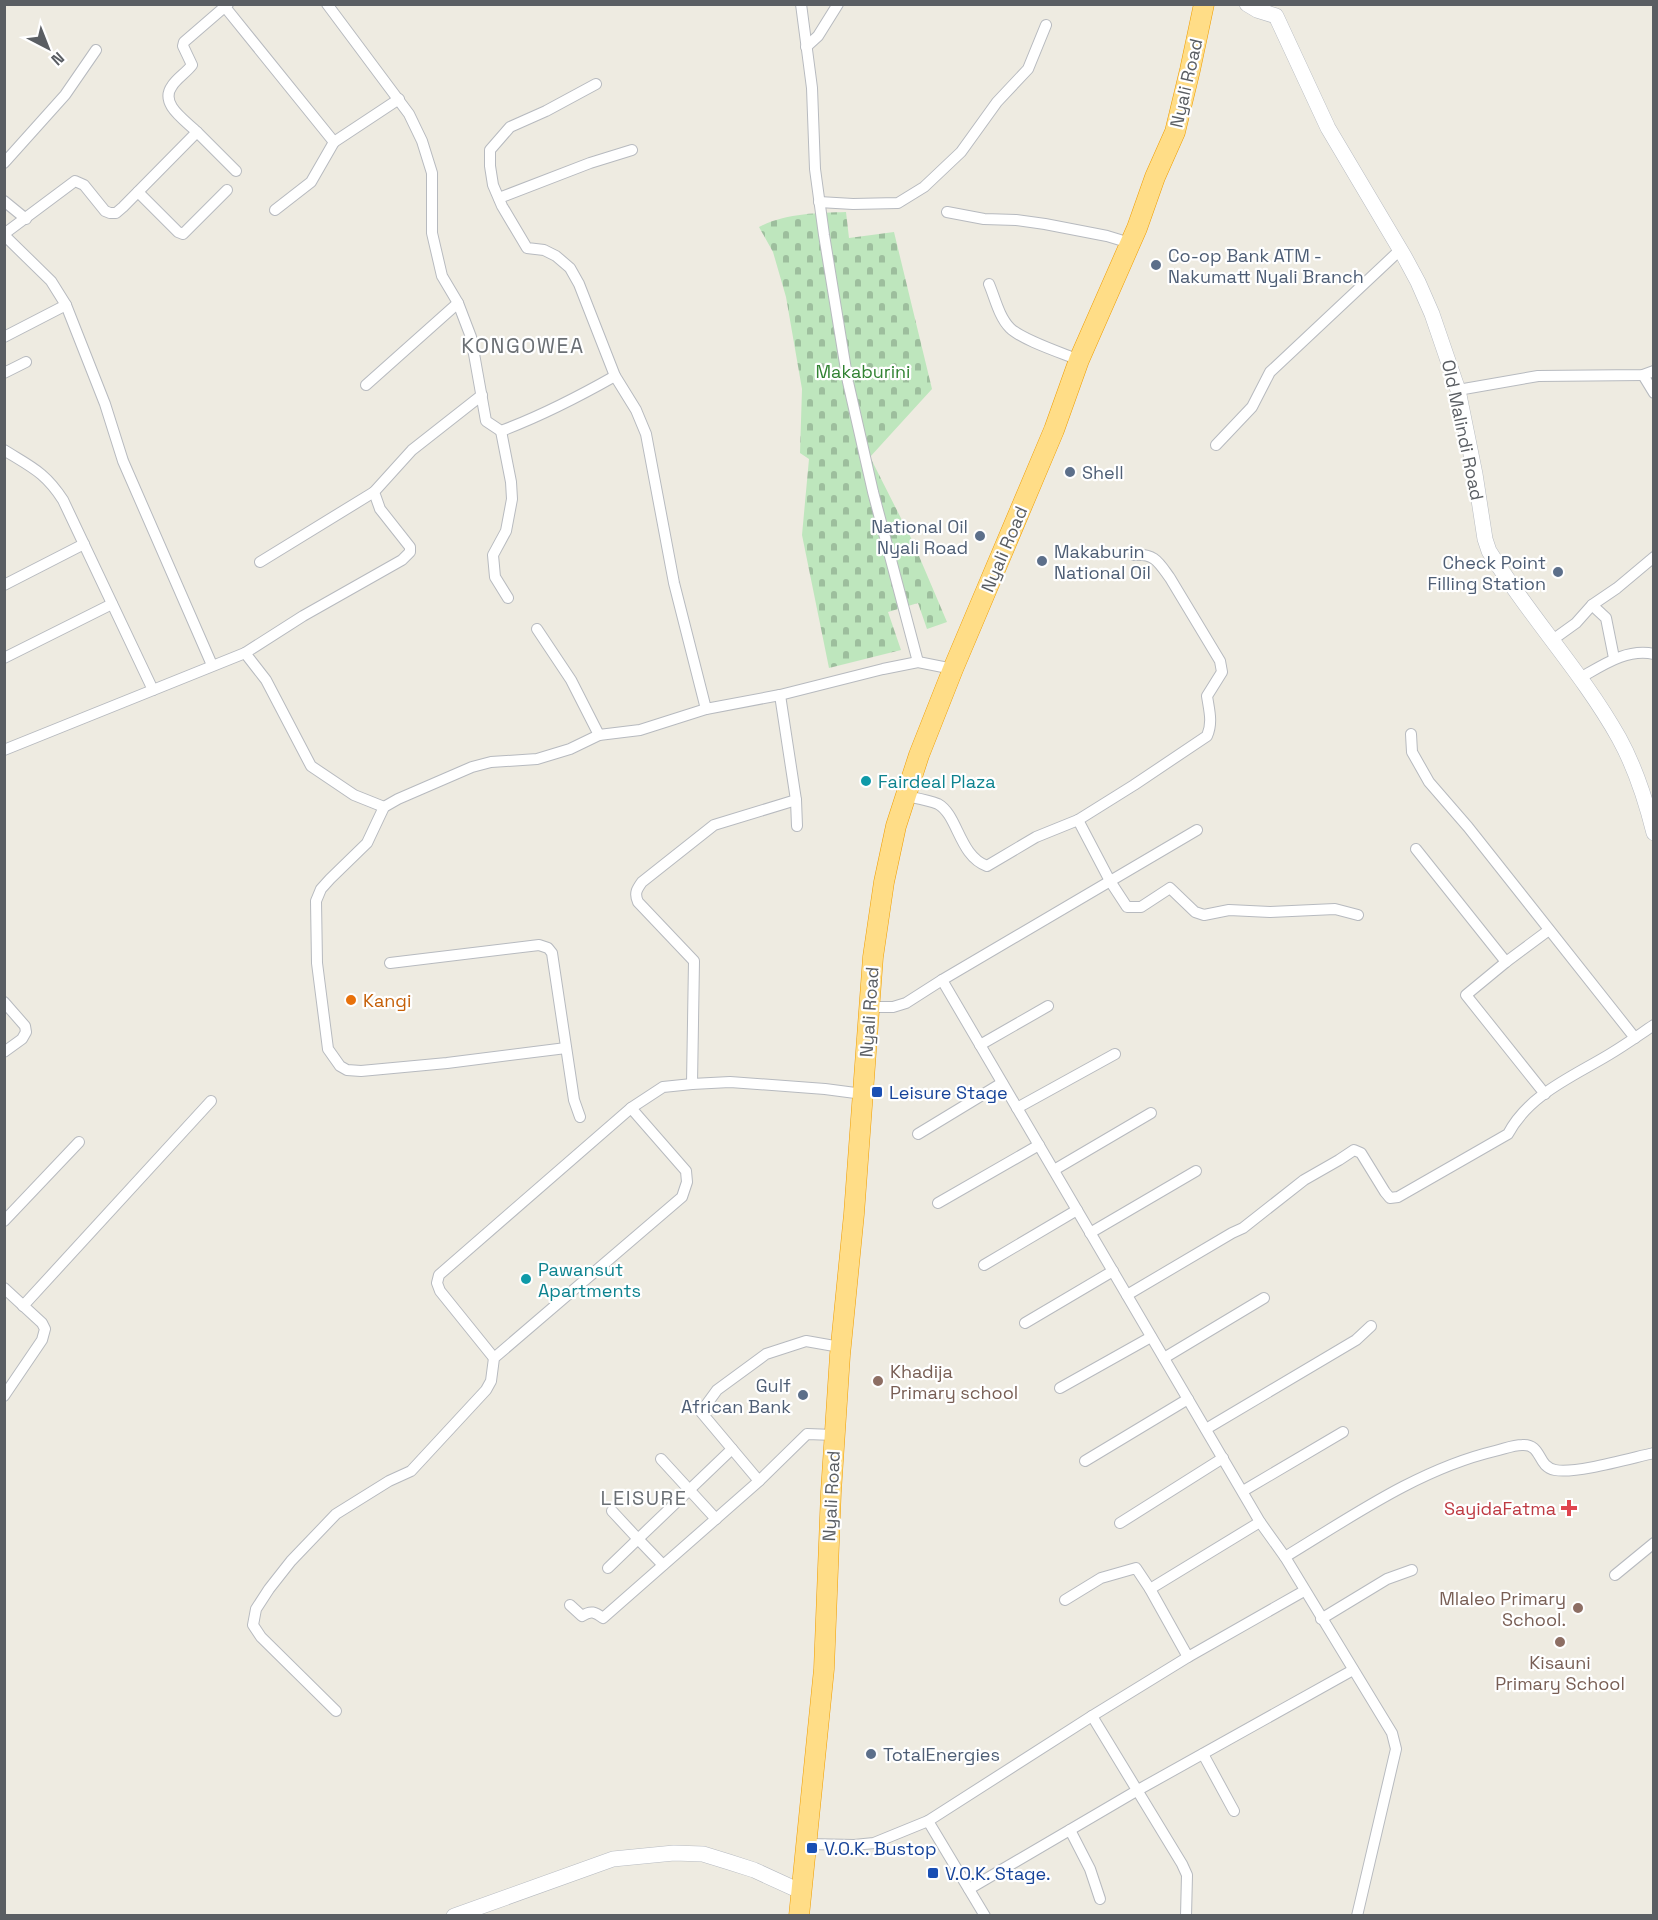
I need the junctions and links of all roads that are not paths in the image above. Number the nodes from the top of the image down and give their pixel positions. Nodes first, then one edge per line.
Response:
1 (327, 4) edge
2 (801, 4) edge
3 (838, 4) edge
4 (1192, 4) edge
5 (1204, 4) edge
6 (1247, 4) edge
7 (227, 6) edge
8 (1277, 10) edge
9 (1046, 26) dead end
10 (806, 47) junction
11 (96, 50) dead end
12 (596, 84) dead end
13 (399, 99) junction
14 (197, 132) junction
15 (334, 142) junction
16 (632, 150) dead end
17 (1162, 159) junction
18 (4, 163) edge
19 (236, 171) dead end
20 (227, 190) dead end
21 (138, 192) junction
22 (499, 198) junction
23 (4, 201) edge
24 (819, 202) junction
25 (275, 210) dead end
26 (947, 212) dead end
27 (26, 219) junction
28 (4, 235) edge
29 (1130, 243) junction
30 (1400, 250) junction
31 (989, 284) dead end
32 (458, 303) junction
33 (66, 305) junction
34 (4, 337) edge
35 (1079, 360) junction
36 (26, 362) dead end
37 (4, 373) edge
38 (1648, 373) edge
39 (615, 376) junction
40 (366, 386) dead end
41 (1458, 390) junction
42 (1653, 393) edge
43 (482, 395) junction
44 (501, 431) junction
45 (1216, 445) dead end
46 (4, 450) edge
47 (374, 492) junction
48 (84, 544) junction
49 (1134, 555) dead end
50 (1653, 557) edge
51 (260, 562) dead end
52 (4, 585) edge
53 (508, 598) dead end
54 (112, 604) junction
55 (1592, 604) junction
56 (537, 629) dead end
57 (1551, 640) junction
58 (245, 653) junction
59 (1653, 654) edge
60 (4, 658) edge
61 (1614, 658) junction
62 (918, 663) junction
63 (212, 665) junction
64 (953, 669) junction
65 (1580, 678) junction
66 (153, 690) junction
67 (780, 695) junction
68 (706, 709) junction
69 (1412, 734) dead end
70 (599, 735) junction
71 (4, 750) edge
72 (906, 796) junction
73 (796, 800) junction
74 (384, 807) junction
75 (1078, 820) junction
76 (797, 826) dead end
77 (1197, 830) dead end
78 (1653, 833) edge
79 (1416, 849) dead end
80 (1110, 881) junction
81 (1358, 915) dead end
82 (1550, 930) junction
83 (1506, 962) junction
84 (390, 963) dead end
85 (942, 980) junction
86 (4, 1002) edge
87 (1048, 1006) dead end
88 (870, 1007) junction
89 (1653, 1025) edge
90 (1635, 1038) junction
91 (980, 1045) junction
92 (566, 1048) junction
93 (4, 1052) edge
94 (1115, 1054) dead end
95 (1002, 1083) junction
96 (692, 1084) junction
97 (863, 1094) junction
98 (1545, 1094) junction
99 (211, 1101) dead end
100 (631, 1108) junction
101 (1017, 1108) junction
102 (1151, 1113) dead end
103 (580, 1118) dead end
104 (918, 1134) dead end
105 (79, 1142) dead end
106 (1039, 1145) junction
107 (1054, 1170) junction
108 (1196, 1172) dead end
109 (938, 1203) dead end
110 (1077, 1210) junction
111 (4, 1221) edge
112 (1090, 1233) junction
113 (984, 1265) dead end
114 (1113, 1271) junction
115 (4, 1288) edge
116 (1127, 1295) junction
117 (1264, 1298) dead end
118 (23, 1306) junction
119 (1025, 1323) dead end
120 (1371, 1326) dead end
121 (1151, 1337) junction
122 (840, 1347) junction
123 (494, 1358) junction
124 (1164, 1358) junction
125 (1060, 1388) dead end
126 (4, 1396) edge
127 (1188, 1399) junction
128 (1206, 1430) junction
129 (1343, 1432) dead end
130 (834, 1435) junction
131 (732, 1449) junction
132 (1653, 1453) edge
133 (1223, 1458) junction
134 (661, 1459) dead end
135 (1085, 1461) dead end
136 (759, 1481) junction
137 (689, 1489) junction
138 (1243, 1491) junction
139 (612, 1511) dead end
140 (716, 1519) junction
141 (1260, 1522) junction
142 (1120, 1523) dead end
143 (638, 1539) junction
144 (1653, 1543) edge
145 (1285, 1557) junction
146 (663, 1565) junction
147 (608, 1568) dead end
148 (1412, 1570) dead end
149 (1615, 1575) dead end
150 (1150, 1589) junction
151 (1304, 1591) junction
152 (1065, 1600) dead end
153 (570, 1605) dead end
154 (1321, 1619) junction
155 (1188, 1657) junction
156 (1353, 1670) junction
157 (336, 1711) dead end
158 (1092, 1716) junction
159 (1203, 1754) junction
160 (1138, 1790) junction
161 (1234, 1811) dead end
162 (928, 1821) junction
163 (1070, 1830) junction
164 (808, 1844) junction
165 (969, 1889) junction
166 (802, 1892) junction
167 (1100, 1899) dead end
168 (454, 1916) edge
169 (800, 1916) edge
170 (984, 1916) edge
171 (1186, 1916) edge
172 (1357, 1916) edge

1 - 13 street
2 - 10 street
3 - 10 street
4 - 17 highway, Nyali Road
5 - 17 highway, Nyali Road
6 - 8 main road, Old Malindi Road
7 - 14 street
7 - 15 street
8 - 30 main road, Old Malindi Road
9 - 24 street
10 - 24 street
11 - 18 street
12 - 22 street
13 - 15 street
13 - 32 street
14 - 19 street
14 - 21 street
15 - 25 street
16 - 22 street
17 - 29 highway, Nyali Road
20 - 21 street
21 - 27 street
22 - 39 street
23 - 27 street
24 - 62 street
26 - 29 street
27 - 28 street
28 - 33 street
29 - 35 highway, Nyali Road
30 - 41 main road, Old Malindi Road
30 - 45 street
31 - 35 street
32 - 40 street
32 - 43 street
33 - 34 street
33 - 63 street
35 - 64 highway, Nyali Road
36 - 37 street
38 - 41 street
38 - 42 street
39 - 44 street
39 - 68 street
41 - 57 main road, Old Malindi Road
43 - 44 street
43 - 47 street
44 - 53 street
46 - 48 street
47 - 51 street
47 - 58 street
48 - 52 street
48 - 54 street
49 - 75 street
50 - 55 street
54 - 60 street
54 - 66 street
55 - 57 street
55 - 61 street
56 - 70 street
57 - 65 main road, Old Malindi Road
58 - 63 street
58 - 74 street
59 - 61 street
61 - 65 street
62 - 64 street
62 - 67 street
63 - 66 street
64 - 72 highway, Nyali Road
65 - 78 main road, Old Malindi Road
66 - 71 street
67 - 68 street
67 - 73 street
68 - 70 street
69 - 82 street
70 - 74 street
72 - 75 street
72 - 88 highway, Nyali Road
73 - 76 street
73 - 96 street
74 - 92 street
75 - 80 street
77 - 80 street
79 - 83 street
80 - 81 street
80 - 85 street
82 - 83 street
82 - 90 street
83 - 98 street
84 - 92 street
85 - 88 street
85 - 91 street
86 - 93 street
87 - 91 street
88 - 97 highway, Nyali Road
89 - 90 street
90 - 98 street
91 - 95 street
92 - 103 street
94 - 101 street
95 - 101 street
95 - 104 street
96 - 97 street
96 - 100 street
97 - 122 highway, Nyali Road
98 - 116 street
99 - 118 street
100 - 123 street
100 - 123 street
101 - 106 street
102 - 107 street
105 - 111 street
106 - 107 street
106 - 109 street
107 - 110 street
108 - 112 street
110 - 112 street
110 - 113 street
112 - 114 street
114 - 116 street
114 - 119 street
115 - 118 street
116 - 121 street
117 - 124 street
118 - 126 street
120 - 128 street
121 - 124 street
121 - 125 street
122 - 130 highway, Nyali Road
122 - 131 street
123 - 157 street
124 - 127 street
127 - 128 street
127 - 135 street
128 - 133 street
129 - 138 street
130 - 136 street
130 - 164 highway, Nyali Road
131 - 136 street
131 - 137 street
132 - 145 street
133 - 138 street
133 - 142 street
134 - 137 street
136 - 140 street
137 - 140 street
137 - 143 street
138 - 141 street
139 - 143 street
140 - 146 street
141 - 145 street
141 - 150 street
143 - 146 street
143 - 147 street
144 - 149 street
145 - 151 street
146 - 153 street
148 - 154 street
150 - 152 street
150 - 155 street
151 - 154 street
151 - 155 street
154 - 156 street
155 - 158 street
156 - 159 street
156 - 172 street
158 - 160 street
158 - 162 street
159 - 160 street
159 - 161 street
160 - 163 street
160 - 171 street
162 - 164 street
162 - 165 street
163 - 165 street
163 - 167 street
164 - 166 highway, Nyali Road
165 - 170 street
166 - 168 main road
166 - 169 highway, Nyali Road

